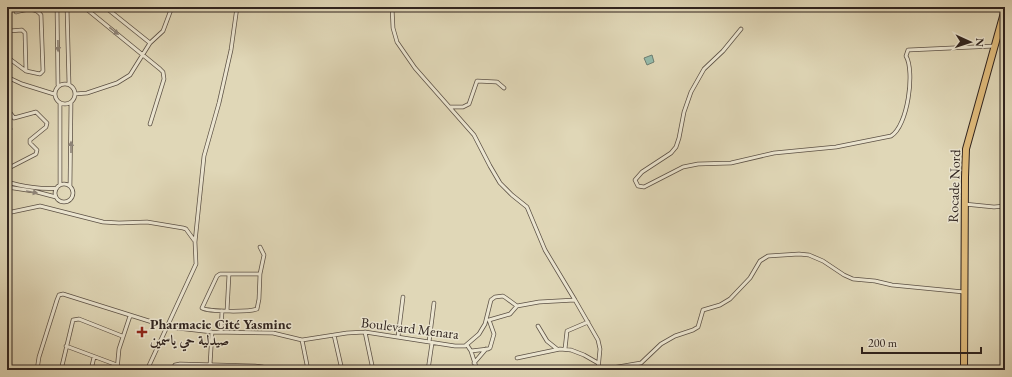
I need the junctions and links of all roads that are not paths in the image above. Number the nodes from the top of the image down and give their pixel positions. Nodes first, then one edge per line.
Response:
1 (57, 7) edge
2 (67, 7) edge
3 (84, 7) edge
4 (105, 7) edge
5 (172, 7) edge
6 (237, 7) edge
7 (392, 7) edge
8 (1005, 9) edge
9 (16, 12) dead end
10 (741, 28) dead end
11 (8, 30) edge
12 (7, 39) edge
13 (150, 43) junction
14 (995, 46) junction
15 (143, 54) junction
16 (7, 57) edge
17 (26, 71) junction
18 (7, 77) edge
19 (69, 84) junction
20 (58, 85) junction
21 (504, 88) dead end
22 (54, 94) junction
23 (75, 94) junction
24 (71, 102) junction
25 (60, 103) junction
26 (450, 107) junction
27 (7, 109) edge
28 (150, 124) dead end
29 (10, 129) dead end
30 (7, 133) edge
31 (7, 169) edge
32 (7, 182) edge
33 (60, 185) junction
34 (70, 186) junction
35 (7, 187) edge
36 (57, 188) junction
37 (57, 198) junction
38 (64, 202) junction
39 (964, 204) junction
40 (1005, 206) edge
41 (62, 212) junction
42 (7, 213) edge
43 (195, 241) junction
44 (260, 247) dead end
45 (229, 274) junction
46 (260, 274) junction
47 (964, 292) junction
48 (403, 297) dead end
49 (575, 300) junction
50 (434, 303) dead end
51 (517, 306) junction
52 (222, 311) junction
53 (227, 311) junction
54 (130, 316) junction
55 (488, 320) junction
56 (588, 322) junction
57 (538, 326) dead end
58 (168, 327) junction
59 (212, 332) junction
60 (221, 332) junction
61 (365, 332) junction
62 (334, 335) junction
63 (122, 336) junction
64 (398, 337) junction
65 (302, 340) junction
66 (430, 343) junction
67 (467, 345) junction
68 (66, 346) junction
69 (557, 349) junction
70 (565, 349) junction
71 (486, 350) junction
72 (471, 351) junction
73 (94, 357) junction
74 (517, 358) dead end
75 (474, 363) junction
76 (598, 363) junction
77 (117, 365) junction
78 (210, 365) junction
79 (37, 370) edge
80 (61, 370) edge
81 (92, 370) edge
82 (117, 370) edge
83 (147, 370) edge
84 (172, 370) edge
85 (268, 370) edge
86 (308, 370) edge
87 (342, 370) edge
88 (373, 370) edge
89 (428, 370) edge
90 (477, 370) edge
91 (599, 370) edge
92 (964, 370) edge

1 -> 20 street
2 - 19 street
3 -> 15 street
4 - 13 street
5 - 13 street
6 - 43 street
7 - 26 street
8 - 14 highway, Rocade Nord
9 - 17 street
10 - 14 street
11 - 12 street
11 - 17 street
13 - 15 street
14 - 39 highway, Rocade Nord
15 - 23 street
15 - 28 street
16 - 17 street
18 - 22 street
19 - 20 street
19 - 23 street
20 - 22 street
21 - 26 street
22 - 25 street
23 - 24 street
24 - 25 street
34 -> 24 street
25 - 33 street
26 - 49 street
27 - 31 street
29 - 30 street
32 - 36 street
33 - 34 street
33 - 36 street
34 - 38 street
35 -> 37 street
36 - 37 street
37 - 38 street
38 - 41 street
39 - 40 street
39 - 47 highway, Rocade Nord
41 - 42 street
41 - 43 street
43 - 58 street
44 - 46 street
45 - 46 street
45 - 52 street
45 - 53 street
46 - 53 street
47 - 91 street
47 - 92 highway, Rocade Nord
48 - 64 street
49 - 51 street
49 - 56 street
50 - 66 street
51 - 55 street
51 - 55 street
52 - 53 street
52 - 60 street
54 - 58 street, Boulevard Menara
54 - 63 street
54 - 79 street, Boulevard Menara
55 - 67 street, Boulevard Menara
55 - 71 street
56 - 70 street
56 - 76 street
57 - 69 street
58 - 59 street, Boulevard Menara
58 - 83 street
59 - 60 street, Boulevard Menara
59 - 78 street
60 - 65 street, Boulevard Menara
61 - 62 street, Boulevard Menara
61 - 64 street, Boulevard Menara
61 - 88 street
62 - 65 street, Boulevard Menara
62 - 87 street
63 - 68 street
63 - 77 street
64 - 66 street, Boulevard Menara
65 - 86 street
66 - 67 street, Boulevard Menara
66 - 89 street
67 - 72 street
68 - 73 street
68 - 80 street
69 - 70 street
69 - 74 street
70 - 76 street
71 - 72 street
71 - 75 street
72 - 75 street
73 - 77 street
73 - 81 street
75 - 90 street
76 - 91 street
77 - 82 street
78 - 84 street
78 - 85 street

